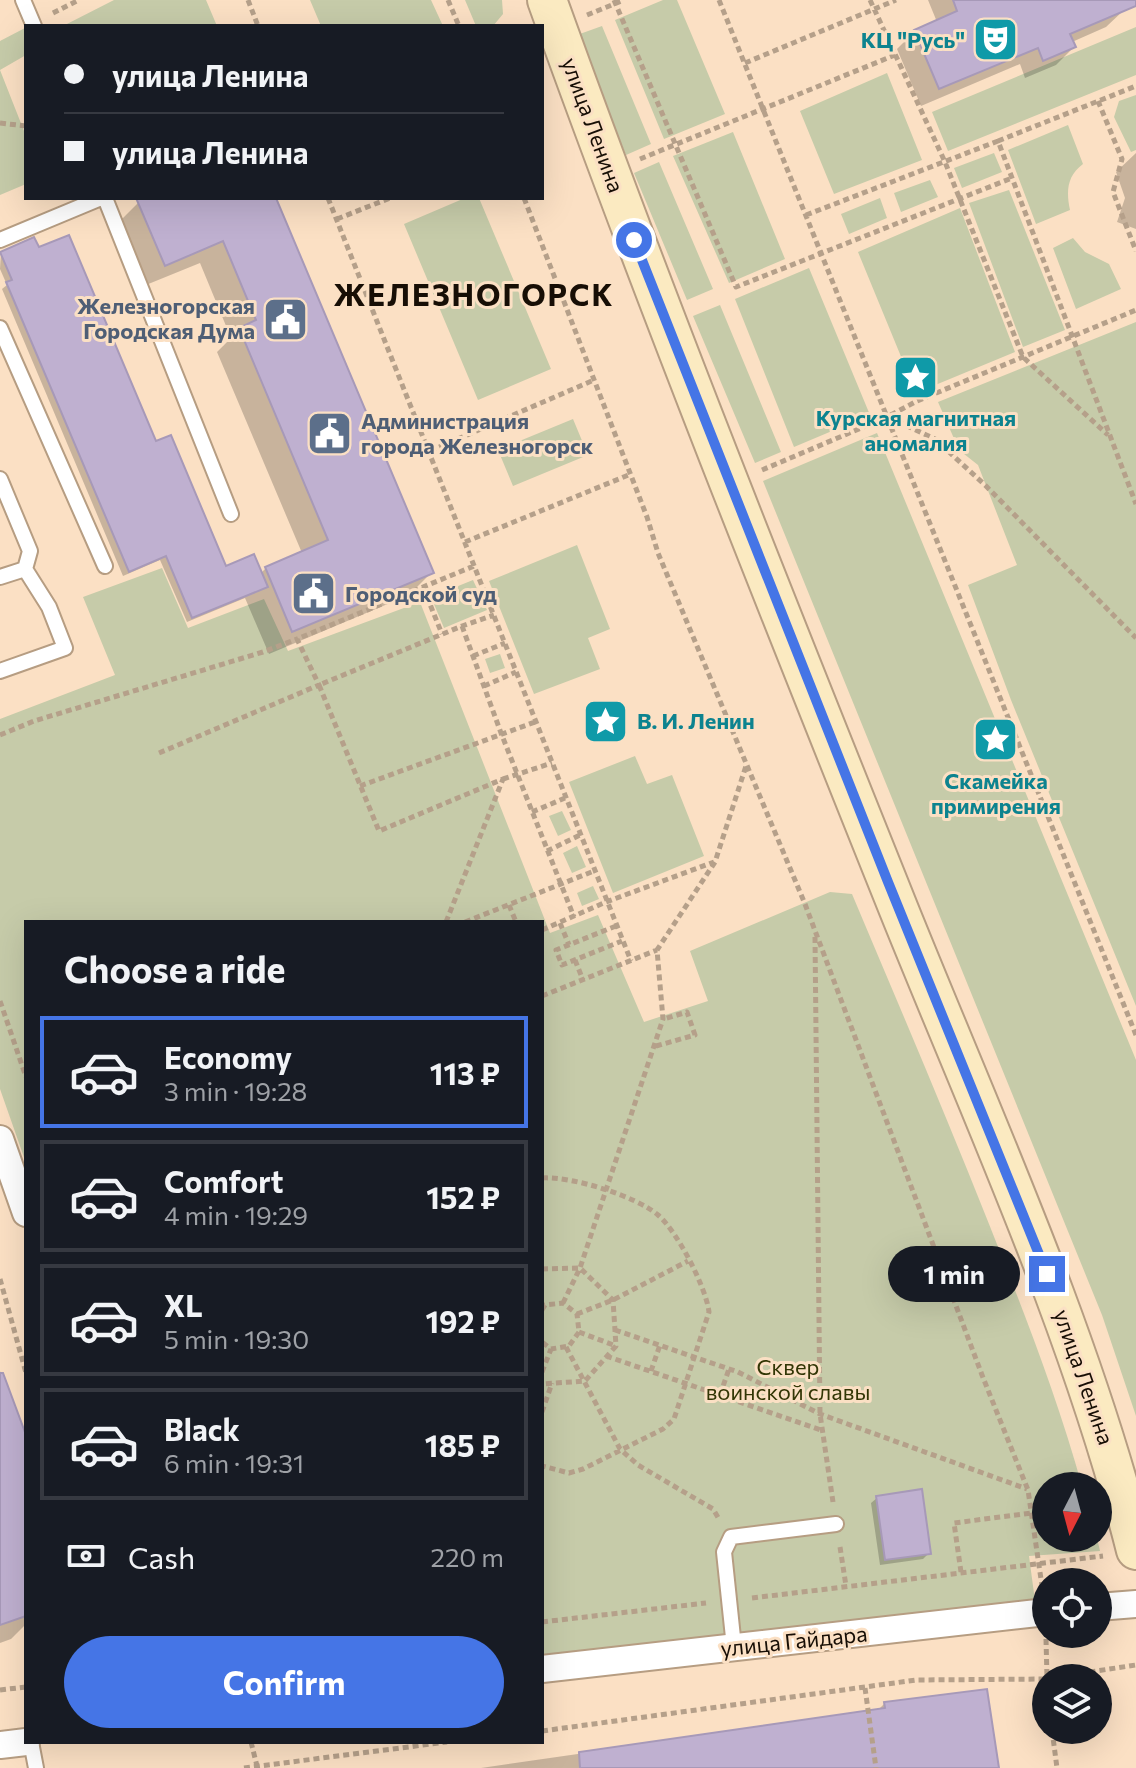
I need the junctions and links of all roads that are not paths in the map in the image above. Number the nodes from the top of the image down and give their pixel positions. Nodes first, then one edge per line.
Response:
1 (23, 0) edge
2 (547, 0) edge
3 (33, 24) edge
4 (98, 200) edge
5 (104, 200) edge
6 (0, 240) edge
7 (0, 328) edge
8 (0, 479) edge
9 (231, 514) dead end
10 (105, 566) dead end
11 (25, 569) junction
12 (0, 577) edge
13 (0, 671) edge
14 (0, 1139) edge
15 (24, 1207) edge
16 (836, 1524) road end
17 (1122, 1553) edge
18 (1136, 1604) edge
19 (1112, 1606) edge
20 (1032, 1607) edge
21 (734, 1647) junction
22 (544, 1669) edge
23 (24, 1743) edge
24 (30, 1744) edge
25 (0, 1745) edge
26 (36, 1768) edge

1 - 3 lane
2 - 17 main road, улица Ленина
4 - 6 lane
5 - 9 lane
7 - 10 lane
8 - 11 lane
11 - 12 lane
11 - 13 lane
14 - 15 street
16 - 21 lane
18 - 19 street
20 - 21 street, улица Гайдара
21 - 22 street, улица Гайдара
23 - 25 street
24 - 26 lane

